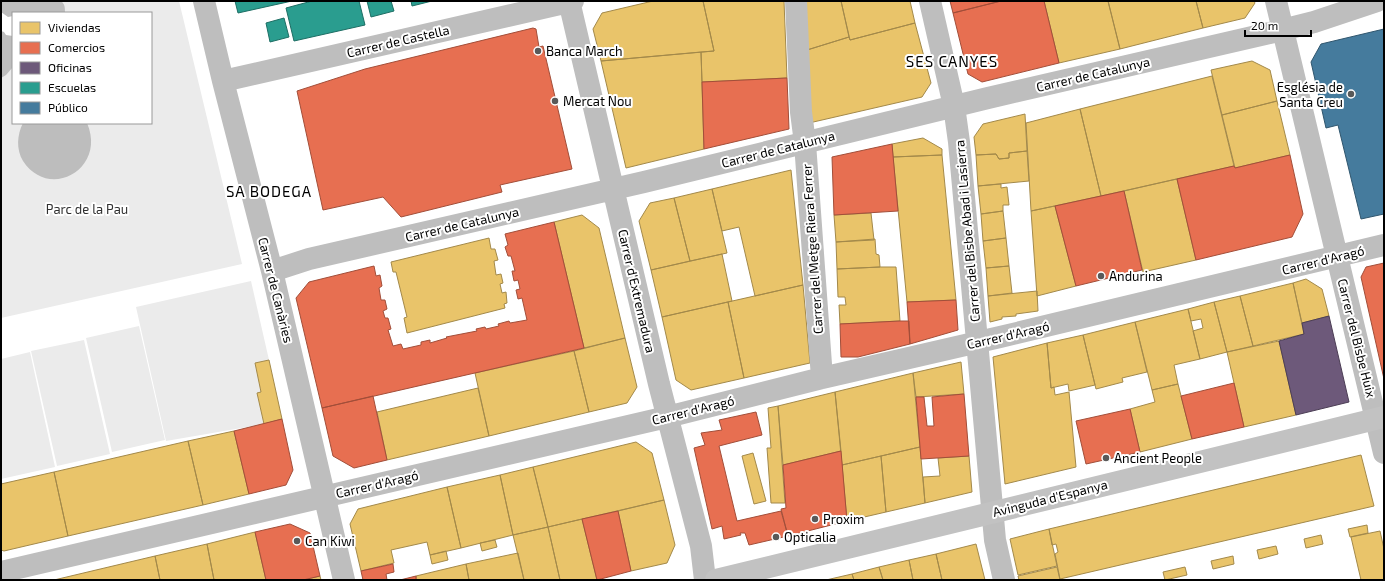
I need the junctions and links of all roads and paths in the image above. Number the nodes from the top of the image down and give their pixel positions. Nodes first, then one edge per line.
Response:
1 (204, 1) edge
2 (570, 1) edge
3 (796, 1) edge
4 (930, 1) edge
5 (1276, 1) edge
6 (1376, 1) edge
7 (1284, 30) junction
8 (223, 81) junction
9 (954, 106) junction
10 (805, 143) junction
11 (613, 190) junction
12 (1384, 245) edge
13 (1337, 257) junction
14 (272, 271) junction
15 (977, 342) junction
16 (822, 378) junction
17 (667, 417) junction
18 (1380, 418) edge
19 (1384, 453) edge
20 (324, 496) junction
21 (993, 512) junction
22 (1, 572) edge
23 (344, 580) edge
24 (705, 580) edge
25 (716, 580) edge
26 (1004, 580) edge

1 - 8 street, Carrer de Canàries
2 - 8 street, Carrer de Castella
2 - 11 street, Carrer d'Extremadura
3 - 10 street, Carrer del Metge Riera Ferrer
4 - 9 street, Carrer del Bisbe Abad i Lasierra
5 - 7 street, Carrer del Bisbe Huix
6 - 7 street, Carrer de Catalunya
7 - 9 street, Carrer de Catalunya
7 - 13 street, Carrer del Bisbe Huix
8 - 14 street, Carrer de Canàries
9 - 10 street, Carrer de Catalunya
9 - 15 street, Carrer del Bisbe Abad i Lasierra
10 - 11 street, Carrer de Catalunya
10 - 16 street, Carrer del Metge Riera Ferrer
11 - 14 street, Carrer de Catalunya
11 - 17 street, Carrer d'Extremadura
12 - 13 street, Carrer d'Aragó
13 - 15 street, Carrer d'Aragó
13 - 18 street, Carrer del Bisbe Huix
14 - 20 street, Carrer de Canàries
15 - 16 street, Carrer d'Aragó
15 - 21 street, Carrer del Bisbe Abad i Lasierra
16 - 17 street, Carrer d'Aragó
17 - 20 street, Carrer d'Aragó
17 - 24 street, Carrer d'Extremadura
18 - 19 street, Carrer del Bisbe Huix
18 - 21 street, Avinguda d'Espanya
20 - 22 street, Carrer d'Aragó
20 - 23 street, Carrer de Canàries
21 - 25 street, Avinguda d'Espanya
21 - 26 street, Carrer del Bisbe Abad i Lasierra

